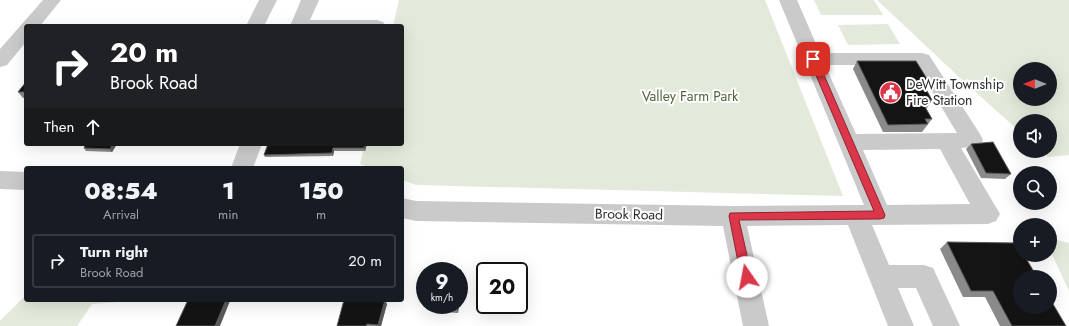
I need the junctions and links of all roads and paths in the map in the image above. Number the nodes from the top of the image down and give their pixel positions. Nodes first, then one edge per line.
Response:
1 (52, 0) edge
2 (268, 0) edge
3 (310, 0) edge
4 (788, 0) edge
5 (32, 24) edge
6 (256, 24) edge
7 (300, 24) edge
8 (24, 32) edge
9 (813, 59) junction
10 (0, 61) edge
11 (946, 141) junction
12 (850, 142) junction
13 (250, 146) edge
14 (243, 166) edge
15 (0, 180) edge
16 (24, 180) edge
17 (404, 208) edge
18 (856, 215) junction
19 (880, 215) junction
20 (733, 216) junction
21 (880, 277) junction
22 (756, 326) edge
23 (901, 326) edge
24 (947, 326) edge

1 - 5 street
2 - 6 street
3 - 7 street
4 - 9 street
8 - 10 street
9 - 11 street
9 - 12 street
11 - 12 street
11 - 19 street, Brook Road
12 - 19 street
13 - 14 street
15 - 16 street
17 - 20 street, Brook Road
18 - 19 street, Brook Road
18 - 20 street, Brook Road
18 - 21 street
20 - 22 street
21 - 23 street
21 - 24 street

